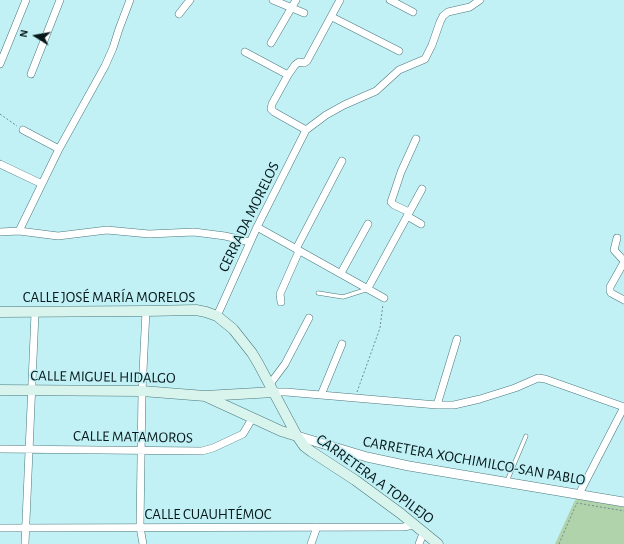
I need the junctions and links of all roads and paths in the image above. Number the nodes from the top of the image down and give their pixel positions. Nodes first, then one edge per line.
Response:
1 (26, 0) edge
2 (60, 0) edge
3 (130, 0) edge
4 (190, 0) edge
5 (273, 0) edge
6 (296, 0) edge
7 (340, 0) edge
8 (390, 0) edge
9 (480, 0) edge
10 (292, 8) junction
11 (413, 12) dead end
12 (304, 13) dead end
13 (179, 14) dead end
14 (332, 17) junction
15 (271, 43) dead end
16 (400, 51) dead end
17 (245, 52) dead end
18 (0, 64) edge
19 (31, 74) dead end
20 (288, 75) junction
21 (0, 114) edge
22 (22, 130) joint
23 (306, 130) junction
24 (416, 139) dead end
25 (59, 149) junction
26 (342, 161) dead end
27 (0, 164) edge
28 (42, 184) junction
29 (422, 189) dead end
30 (408, 214) junction
31 (368, 224) dead end
32 (422, 224) dead end
33 (257, 227) junction
34 (0, 232) edge
35 (19, 232) junction
36 (617, 238) dead end
37 (250, 242) junction
38 (298, 250) junction
39 (341, 273) junction
40 (368, 288) junction
41 (318, 293) dead end
42 (384, 298) joint
43 (624, 299) edge
44 (281, 302) dead end
45 (146, 311) junction
46 (0, 312) edge
47 (35, 313) junction
48 (217, 316) junction
49 (309, 318) dead end
50 (457, 339) dead end
51 (342, 344) dead end
52 (272, 388) junction
53 (0, 390) edge
54 (31, 390) junction
55 (142, 391) junction
56 (321, 395) junction
57 (205, 396) junction
58 (355, 398) junction
59 (437, 405) junction
60 (624, 407) edge
61 (253, 417) junction
62 (297, 436) junction
63 (526, 436) dead end
64 (0, 449) edge
65 (29, 449) junction
66 (141, 450) junction
67 (507, 482) junction
68 (579, 494) junction
69 (624, 502) edge
70 (624, 511) edge
71 (415, 525) junction
72 (140, 527) junction
73 (317, 527) junction
74 (0, 528) edge
75 (25, 528) junction
76 (424, 531) junction
77 (25, 544) edge
78 (143, 544) edge
79 (311, 544) edge
80 (419, 544) edge
81 (438, 544) edge
82 (559, 544) edge

1 - 18 street
2 - 19 street
3 - 25 street
4 - 13 street
5 - 10 street
6 - 10 street
7 - 14 street
8 - 11 street
9 - 23 street
10 - 12 street
10 - 15 street
14 - 16 street
14 - 20 street
17 - 20 street
20 - 23 street
21 - 22 path
22 - 25 street
23 - 33 street, CERRADA MORELOS
24 - 30 street
25 - 28 street
26 - 38 street
27 - 28 street
28 - 35 street
29 - 30 street
30 - 32 street
30 - 40 street
31 - 39 street
33 - 37 street, CERRADA MORELOS
33 - 38 street
34 - 35 street
35 - 37 street
36 - 43 street
37 - 48 street, CERRADA MORELOS
38 - 39 street
38 - 44 street
39 - 40 street
40 - 41 lane
40 - 42 street
42 - 58 path
45 - 47 main road, CALLE JOSÉ MARÍA MORELOS
45 - 48 main road, CALLE JOSÉ MARÍA MORELOS
45 - 55 street
46 - 47 main road, CALLE JOSÉ MARÍA MORELOS
47 - 54 street
48 - 52 main road, CALLE JOSÉ MARÍA MORELOS
49 - 52 street
50 - 59 street
51 - 56 street
52 - 56 street
52 - 57 main road, CALLE MIGUEL HIDALGO
52 - 62 main road, CALLE JOSÉ MARÍA MORELOS
53 - 54 main road, CALLE MIGUEL HIDALGO
54 - 55 main road, CALLE MIGUEL HIDALGO
54 - 65 street
55 - 57 main road, CALLE MIGUEL HIDALGO
55 - 66 street
56 - 58 street
57 - 61 main road, CALLE MIGUEL HIDALGO
58 - 59 street
59 - 60 street
60 - 68 street
61 - 62 main road, CALLE MIGUEL HIDALGO
61 - 66 street, CALLE MATAMOROS
62 - 67 street, CARRETERA XOCHIMILCO-SAN PABLO
62 - 71 main road, CARRETERA A TOPILEJO
63 - 67 lane
64 - 65 street, CALLE MATAMOROS
65 - 66 street, CALLE MATAMOROS
65 - 75 street
66 - 72 street
67 - 68 street, CARRETERA XOCHIMILCO-SAN PABLO
68 - 69 street, CARRETERA XOCHIMILCO-SAN PABLO
70 - 82 path
71 - 73 street, CALLE CUAUHTÉMOC
71 - 76 main road, CARRETERA A TOPILEJO
72 - 73 street, CALLE CUAUHTÉMOC
72 - 75 street, CALLE CUAUHTÉMOC
72 - 78 street
73 - 79 street
74 - 75 street, CALLE CUAUHTÉMOC
75 - 77 street
76 - 80 street
76 - 81 main road, CARRETERA A TOPILEJO

